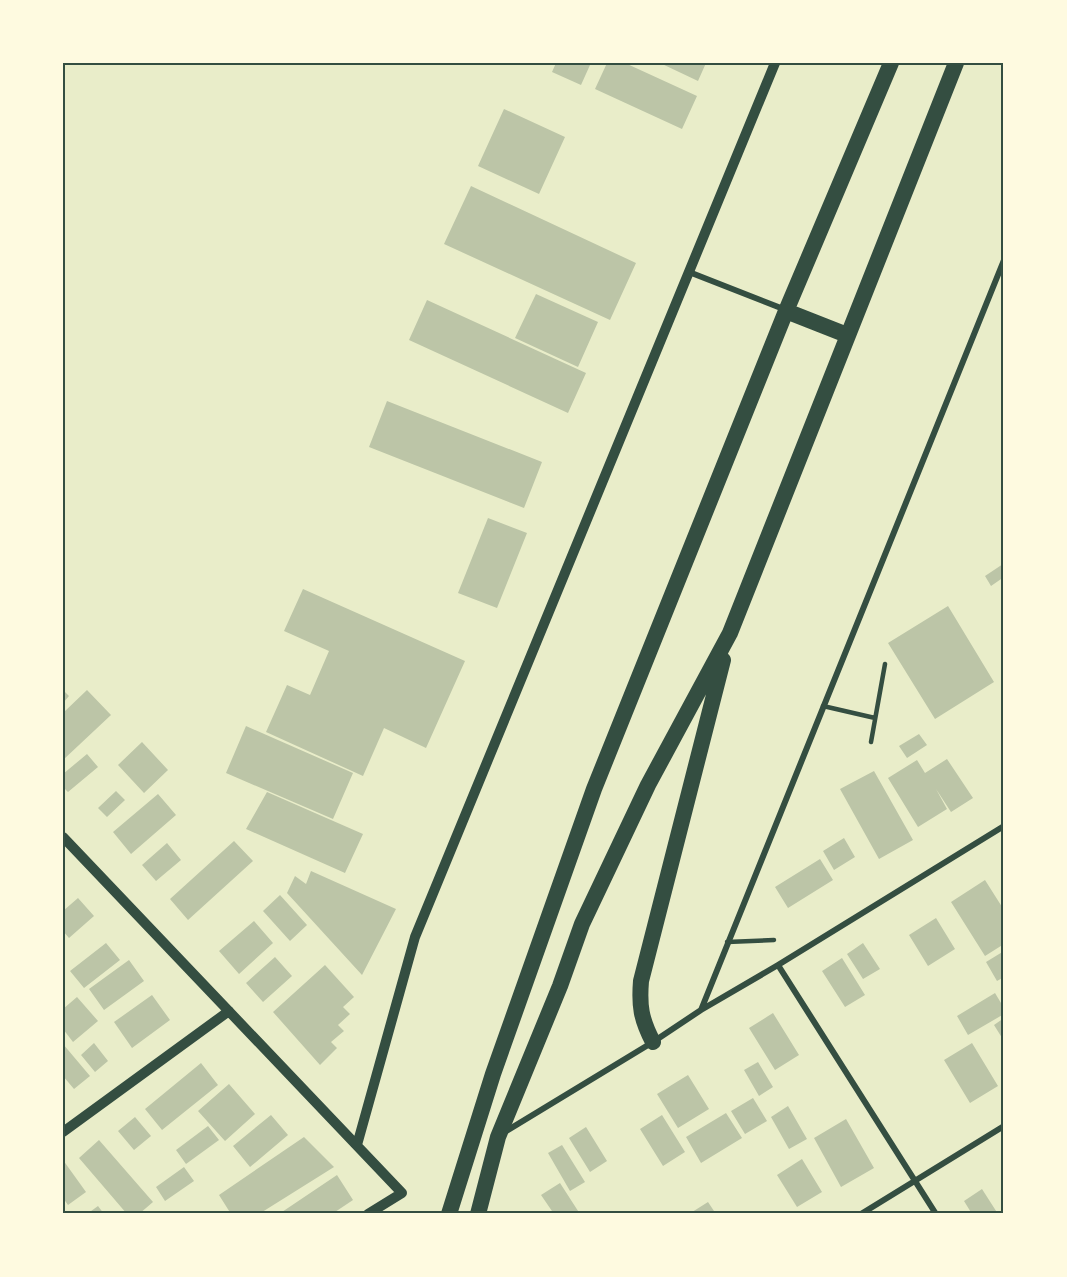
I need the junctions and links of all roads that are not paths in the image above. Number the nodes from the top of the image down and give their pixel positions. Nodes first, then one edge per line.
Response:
1 (775, 63) edge
2 (891, 63) edge
3 (956, 63) edge
4 (1004, 260) edge
5 (689, 272) junction
6 (786, 311) junction
7 (847, 335) junction
8 (729, 633) junction
9 (885, 664) dead end
10 (823, 706) junction
11 (875, 718) junction
12 (871, 742) dead end
13 (1004, 826) edge
14 (63, 837) edge
15 (774, 940) dead end
16 (727, 942) junction
17 (778, 965) junction
18 (700, 1010) junction
19 (229, 1011) junction
20 (653, 1042) junction
21 (1004, 1126) edge
22 (63, 1132) edge
23 (498, 1137) junction
24 (357, 1145) junction
25 (914, 1180) junction
26 (368, 1214) edge
27 (448, 1214) edge
28 (478, 1214) edge
29 (861, 1214) edge
30 (936, 1214) edge

1 - 5 street
2 - 6 highway
3 - 7 highway
4 - 10 street
5 - 6 street
5 - 24 street
6 - 7 highway
6 - 27 highway
7 - 8 highway
8 - 20 highway
8 - 23 highway
9 - 11 lane
10 - 11 lane
10 - 16 street
11 - 12 lane
13 - 17 street
14 - 19 street
15 - 16 lane
16 - 18 street
17 - 18 street
17 - 25 street
18 - 20 street
19 - 22 street
19 - 24 street
20 - 23 street
21 - 25 street
23 - 28 highway
24 - 26 street
25 - 29 street
25 - 30 street

